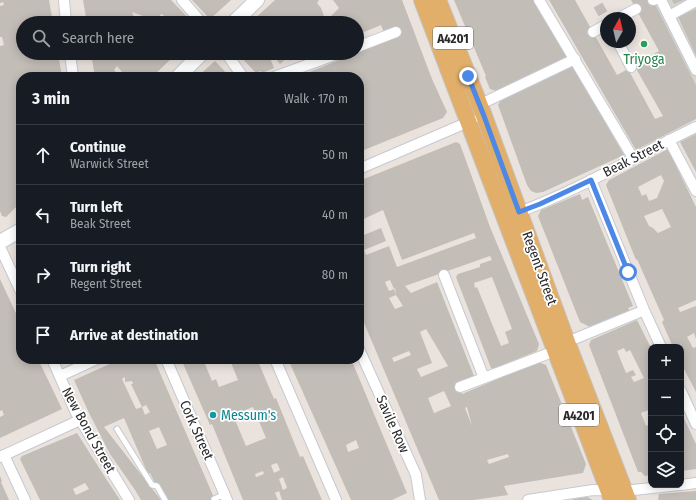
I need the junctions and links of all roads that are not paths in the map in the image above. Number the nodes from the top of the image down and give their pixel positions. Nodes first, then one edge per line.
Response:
1 (64, 0) edge
2 (182, 0) edge
3 (257, 0) edge
4 (422, 0) edge
5 (438, 0) edge
6 (540, 0) edge
7 (661, 0) edge
8 (696, 1) edge
9 (636, 9) tunnel mouth
10 (630, 12) edge
11 (65, 16) edge
12 (196, 16) edge
13 (240, 16) edge
14 (669, 16) junction
15 (600, 28) edge
16 (396, 32) dead end
17 (593, 32) tunnel mouth
18 (364, 44) edge
19 (621, 48) edge
20 (71, 60) edge
21 (195, 60) edge
22 (231, 60) edge
23 (308, 60) edge
24 (321, 60) edge
25 (575, 60) junction
26 (310, 64) junction
27 (631, 67) dead end
28 (696, 70) edge
29 (72, 72) edge
30 (183, 72) edge
31 (239, 72) edge
32 (288, 72) edge
33 (485, 109) junction
34 (469, 122) junction
35 (696, 126) edge
36 (669, 140) junction
37 (633, 158) junction
38 (364, 167) edge
39 (591, 180) junction
40 (696, 191) edge
41 (512, 214) junction
42 (16, 233) edge
43 (0, 242) edge
44 (0, 247) edge
45 (444, 275) dead end
46 (16, 281) edge
47 (640, 312) dead end
48 (660, 344) edge
49 (561, 346) junction
50 (364, 360) edge
51 (54, 364) edge
52 (86, 364) edge
53 (168, 364) edge
54 (277, 364) edge
55 (60, 376) junction
56 (484, 378) junction
57 (460, 387) dead end
58 (684, 398) edge
59 (80, 420) junction
60 (696, 424) edge
61 (117, 429) dead end
62 (2, 456) edge
63 (696, 483) edge
64 (684, 484) edge
65 (661, 488) edge
66 (618, 495) edge
67 (226, 497) edge
68 (214, 498) dead end
69 (24, 500) edge
70 (129, 500) edge
71 (165, 500) edge
72 (336, 500) edge
73 (420, 500) edge
74 (528, 500) edge

1 - 11 street
2 - 12 street
3 - 13 main road
4 - 34 main road, Regent Street / A4201
5 - 33 main road, Regent Street / A4201
6 - 25 street
7 - 14 street
8 - 14 street
9 - 10 street
14 - 28 street
15 - 17 street
16 - 18 street
19 - 27 street
20 - 29 street
21 - 30 main road
22 - 31 street
23 - 26 lane
24 - 26 street
25 - 33 street
25 - 37 street
26 - 32 street
33 - 34 street
33 - 41 main road, Regent Street / A4201
34 - 38 street
34 - 41 main road, Regent Street / A4201
35 - 36 street, Beak Street
36 - 37 street, Beak Street
36 - 40 street
37 - 39 street, Beak Street
39 - 41 street, Beak Street
39 - 48 street
41 - 49 main road, Regent Street / A4201
42 - 43 main road
44 - 46 street
45 - 56 street
47 - 49 street
49 - 56 street
49 - 66 main road, Regent Street / A4201
50 - 73 street, Savile Row
51 - 55 street, New Bond Street
52 - 55 street
53 - 67 street, Cork Street
54 - 72 street
55 - 59 street, New Bond Street
56 - 57 street
58 - 60 street
59 - 62 street
59 - 70 street, New Bond Street
61 - 71 lane
62 - 69 street
63 - 64 street
65 - 66 street
66 - 74 street
67 - 68 lane

